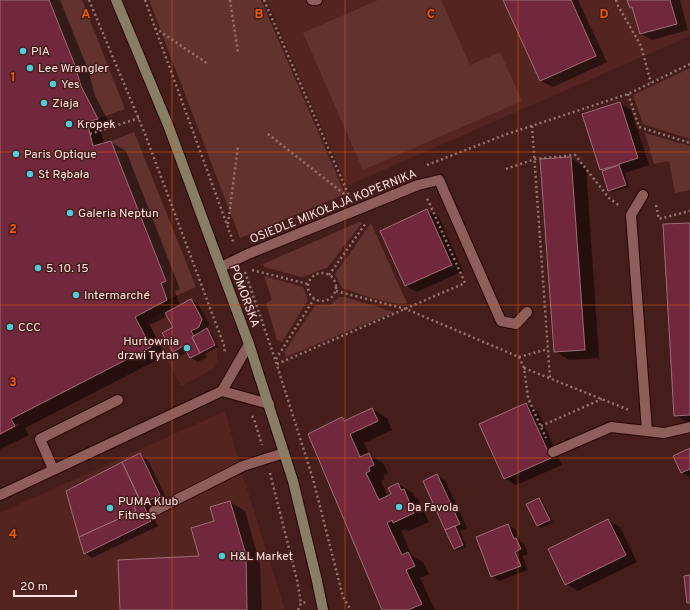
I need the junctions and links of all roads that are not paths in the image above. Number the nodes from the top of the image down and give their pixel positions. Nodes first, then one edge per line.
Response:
1 (116, 0) edge
2 (312, 0) edge
3 (317, 0) edge
4 (643, 195) dead end
5 (221, 267) junction
6 (527, 312) dead end
7 (249, 344) junction
8 (222, 391) junction
9 (118, 400) dead end
10 (269, 404) junction
11 (690, 427) edge
12 (647, 431) junction
13 (552, 452) road end
14 (284, 453) junction
15 (53, 469) junction
16 (0, 495) edge
17 (154, 511) dead end
18 (323, 610) edge

1 - 5 street, POMORSKA
2 - 3 street
4 - 12 street
5 - 6 street, OSIEDLE MIKOŁAJA KOPERNIKA
5 - 7 street, POMORSKA
7 - 8 street
7 - 10 street, POMORSKA
8 - 10 street
8 - 15 street
9 - 15 street
10 - 14 street, POMORSKA
11 - 12 street
12 - 13 street
14 - 17 street
14 - 18 street, POMORSKA
15 - 16 street

